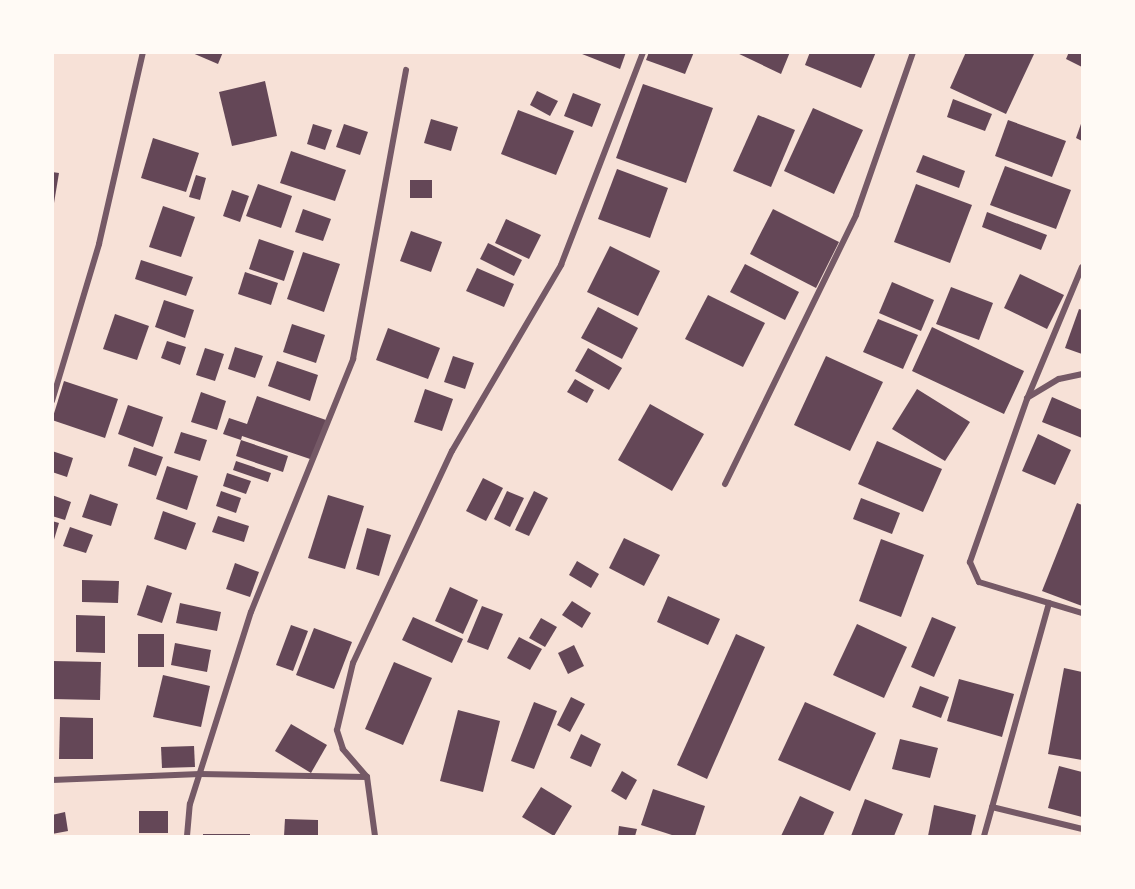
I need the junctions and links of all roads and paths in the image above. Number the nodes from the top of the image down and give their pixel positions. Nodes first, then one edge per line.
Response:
1 (143, 52) edge
2 (643, 52) edge
3 (913, 52) edge
4 (406, 70) dead end
5 (1083, 267) edge
6 (1083, 374) edge
7 (1027, 399) junction
8 (52, 401) edge
9 (725, 484) dead end
10 (1049, 603) junction
11 (1083, 613) edge
12 (200, 774) junction
13 (367, 777) junction
14 (52, 780) edge
15 (992, 807) junction
16 (1083, 828) edge
17 (187, 837) edge
18 (375, 837) edge
19 (984, 837) edge

1 - 8 street
2 - 13 street
3 - 9 street
4 - 12 street
5 - 7 street
6 - 7 street
7 - 10 street
10 - 11 street
10 - 15 street
12 - 13 street
12 - 14 street
12 - 17 street
13 - 18 street
15 - 16 street
15 - 19 street

